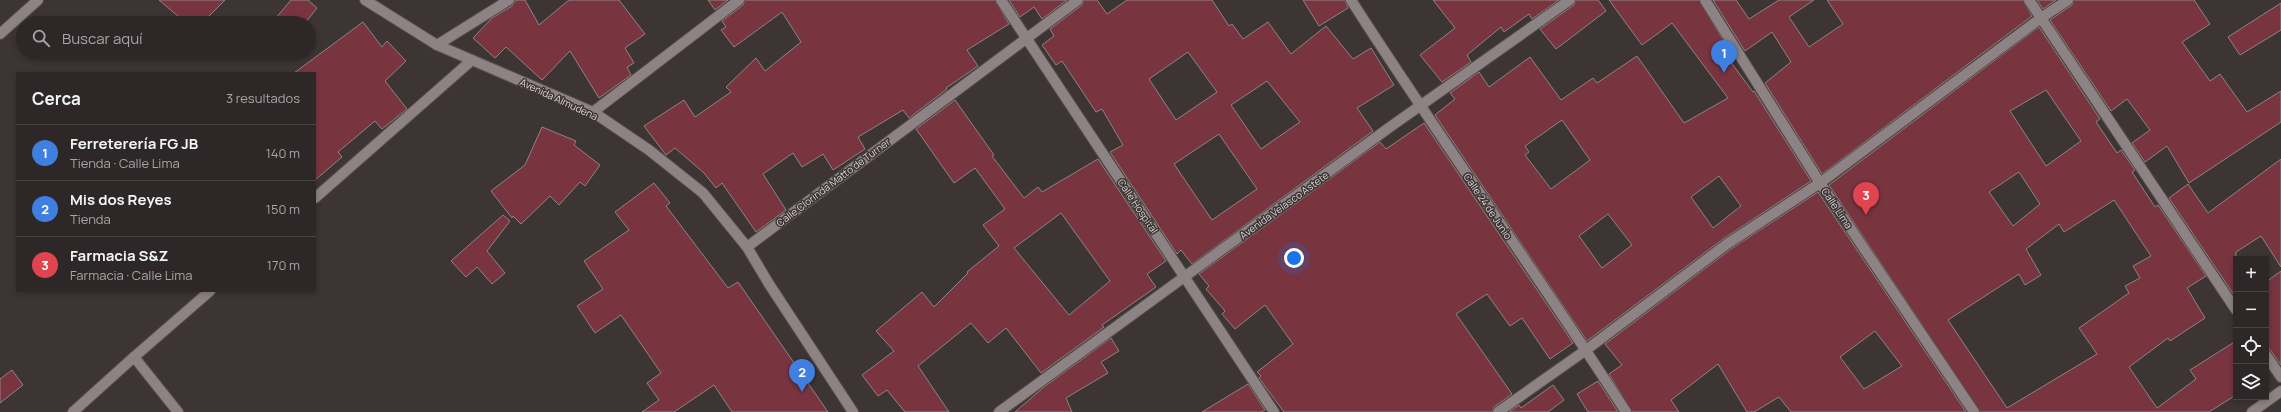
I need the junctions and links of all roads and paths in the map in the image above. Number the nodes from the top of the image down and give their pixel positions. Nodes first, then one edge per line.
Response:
1 (38, 0) edge
2 (365, 0) edge
3 (509, 0) edge
4 (739, 0) edge
5 (1001, 0) edge
6 (1078, 0) edge
7 (1351, 0) edge
8 (1570, 0) edge
9 (1705, 0) edge
10 (2029, 0) edge
11 (2068, 0) edge
12 (20, 16) edge
13 (2041, 18) junction
14 (16, 20) edge
15 (0, 34) edge
16 (1025, 38) junction
17 (437, 45) junction
18 (472, 60) junction
19 (1420, 106) junction
20 (593, 112) junction
21 (1820, 183) junction
22 (316, 197) edge
23 (747, 247) junction
24 (1186, 276) junction
25 (209, 292) edge
26 (2233, 306) edge
27 (1586, 350) junction
28 (134, 357) junction
29 (2269, 359) edge
30 (2281, 377) edge
31 (2281, 391) edge
32 (73, 412) edge
33 (178, 412) edge
34 (853, 412) edge
35 (999, 412) edge
36 (1274, 412) edge
37 (1498, 412) edge
38 (1626, 412) edge
39 (1974, 412) edge
40 (2252, 412) edge

1 - 12 street
2 - 17 street, Avenida Almudena
3 - 17 street
4 - 20 street
5 - 16 street, Calle Hospital
6 - 16 street, Calle Clorinda Matto de Turner
7 - 19 street, Calle 24 de Junio
8 - 19 street, Avenida Velasco Astete
9 - 21 street, Calle Lima
10 - 13 street
11 - 13 street
13 - 21 street
13 - 26 street
14 - 15 street
16 - 23 street, Calle Clorinda Matto de Turner
16 - 24 street, Calle Hospital
17 - 18 street, Avenida Almudena
18 - 20 street, Avenida Almudena
18 - 22 street
19 - 24 street, Avenida Velasco Astete
19 - 27 street, Calle 24 de Junio
20 - 23 street, Avenida Almudena
21 - 27 street
21 - 39 street, Calle Lima
23 - 34 street
24 - 35 street, Avenida Velasco Astete
24 - 36 street, Calle Hospital
25 - 28 street
27 - 37 street
27 - 38 street, Calle 24 de Junio
28 - 32 street
28 - 33 street
29 - 30 street
31 - 40 street

